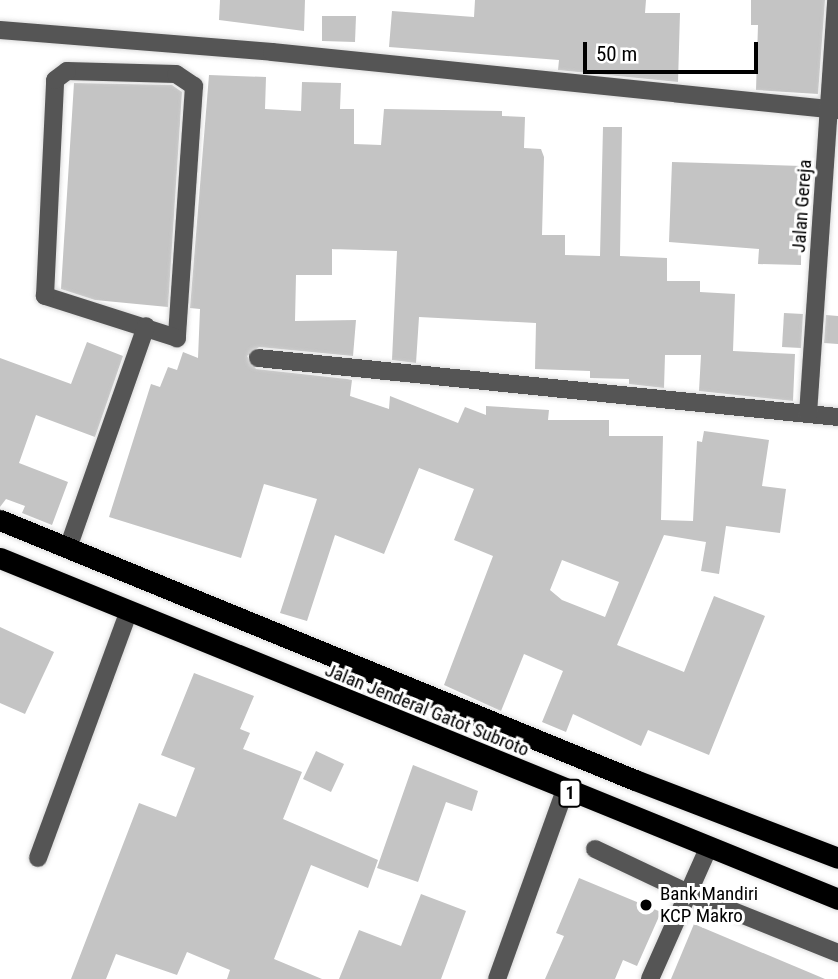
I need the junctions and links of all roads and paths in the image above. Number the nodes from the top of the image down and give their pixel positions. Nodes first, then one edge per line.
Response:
1 (836, 0) edge
2 (0, 30) edge
3 (834, 110) edge
4 (146, 326) junction
5 (258, 358) dead end
6 (807, 414) junction
7 (838, 417) edge
8 (0, 520) edge
9 (68, 548) junction
10 (0, 558) edge
11 (129, 611) junction
12 (320, 650) junction
13 (304, 684) junction
14 (565, 790) junction
15 (594, 849) dead end
16 (708, 849) junction
17 (38, 858) dead end
18 (838, 858) edge
19 (688, 893) junction
20 (838, 899) edge
21 (838, 953) edge
22 (497, 979) edge
23 (650, 979) edge

1 - 3 street, Jalan Gereja
2 - 3 street
3 - 6 street, Jalan Gereja
4 - 4 street
4 - 9 street
5 - 6 street
6 - 7 street
8 - 9 highway, Jalan Jenderal Gatot Subroto / 1
9 - 12 highway, Jalan Jenderal Gatot Subroto / 1
10 - 11 highway, Jalan Jenderal Gatot Subroto / 1
11 - 13 highway, Jalan Jenderal Gatot Subroto / 1
11 - 17 street
12 - 13 highway
12 - 18 highway, Jalan Jenderal Gatot Subroto / 1
13 - 14 highway, Jalan Jenderal Gatot Subroto / 1
14 - 16 highway, Jalan Jenderal Gatot Subroto / 1
14 - 22 street
15 - 19 street
16 - 19 street
16 - 20 highway, Jalan Jenderal Gatot Subroto / 1
19 - 21 street
19 - 23 street

